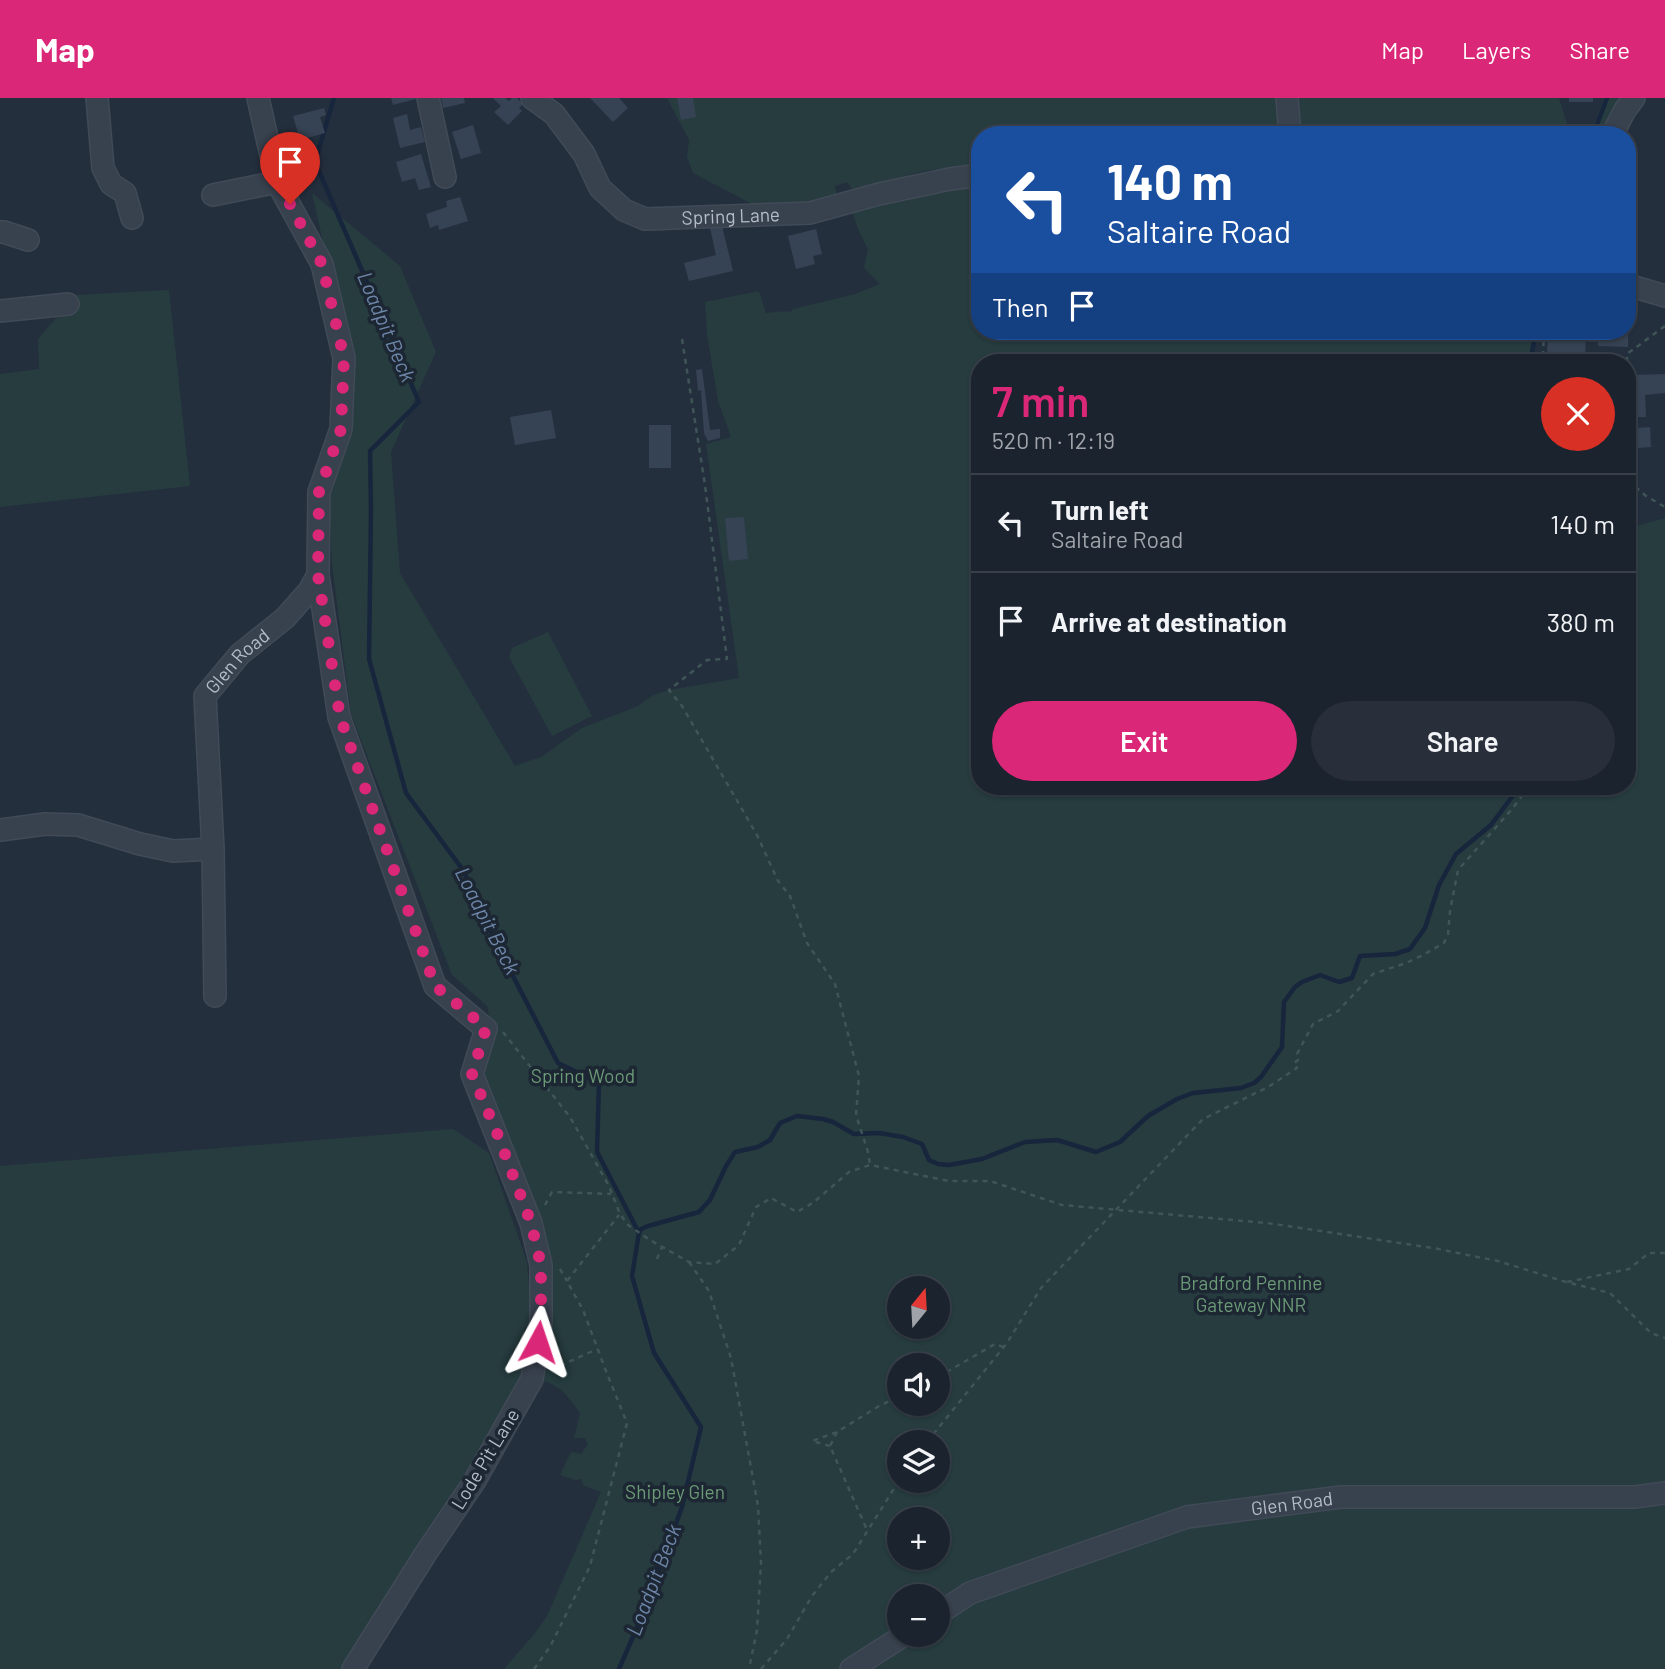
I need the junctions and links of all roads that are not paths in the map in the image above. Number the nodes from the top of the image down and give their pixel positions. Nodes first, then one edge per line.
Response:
1 (97, 98) edge
2 (258, 98) edge
3 (428, 98) edge
4 (532, 98) edge
5 (1287, 98) edge
6 (1634, 98) edge
7 (1289, 126) edge
8 (1617, 126) edge
9 (445, 177) dead end
10 (971, 177) edge
11 (277, 182) junction
12 (213, 195) dead end
13 (132, 218) dead end
14 (0, 232) edge
15 (28, 240) dead end
16 (1636, 287) edge
17 (1665, 296) edge
18 (68, 304) dead end
19 (0, 311) edge
20 (318, 575) junction
21 (0, 830) edge
22 (213, 849) junction
23 (215, 996) dead end
24 (1665, 1493) edge
25 (950, 1606) edge
26 (887, 1646) edge
27 (353, 1669) edge
28 (851, 1669) edge

1 - 13 street
2 - 11 street
3 - 9 street
4 - 10 street, Spring Lane
5 - 7 street
6 - 8 street
11 - 12 street
11 - 20 street
14 - 15 street
16 - 17 street
18 - 19 street
20 - 22 street, Glen Road
20 - 27 street, Lode Pit Lane
21 - 22 street
22 - 23 street, Glen Road
24 - 25 street, Glen Road
26 - 28 street

